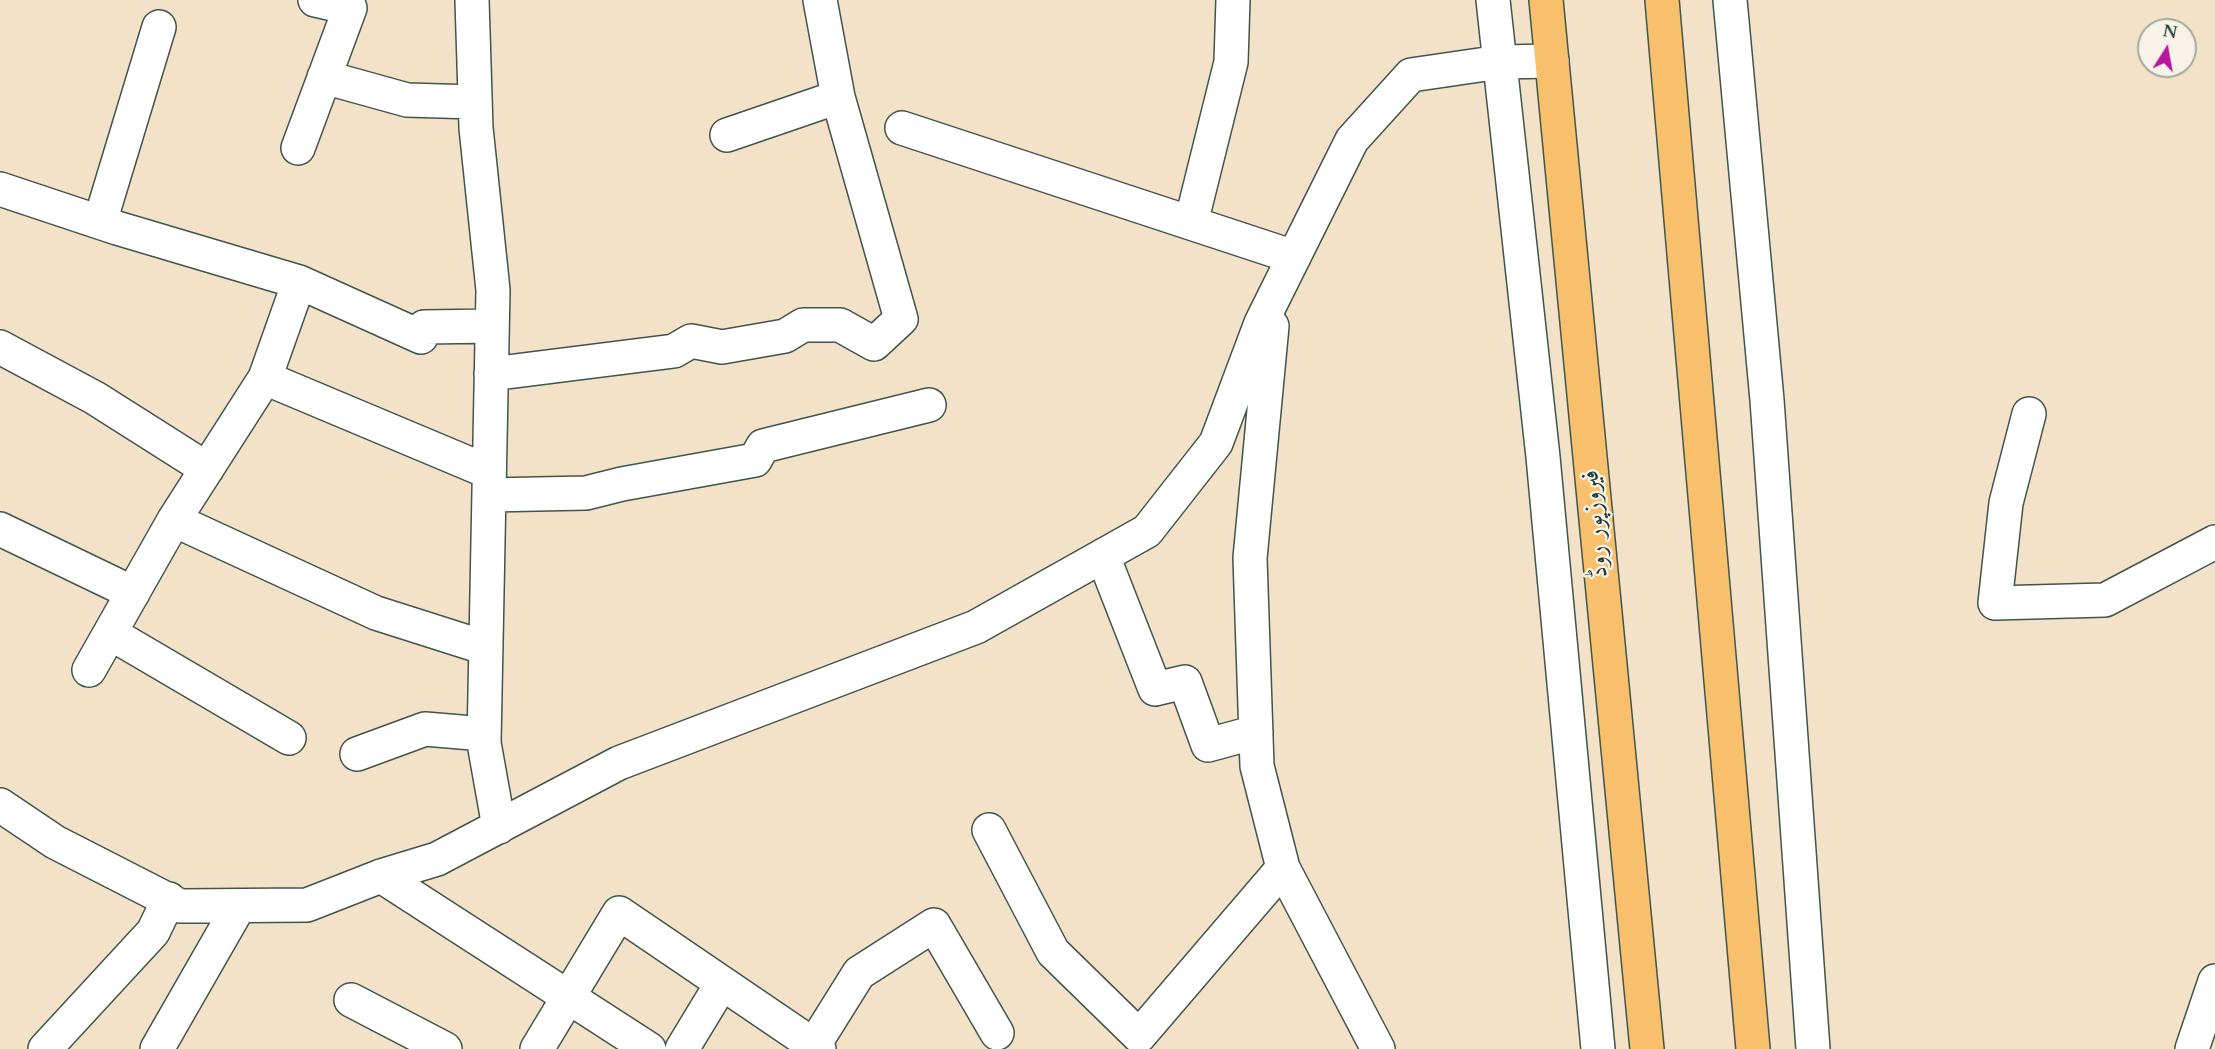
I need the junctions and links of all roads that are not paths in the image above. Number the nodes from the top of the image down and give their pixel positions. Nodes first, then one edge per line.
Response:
1 (315, 0) edge
2 (472, 0) edge
3 (820, 0) edge
4 (1233, 0) edge
5 (1492, 0) edge
6 (1546, 0) edge
7 (1662, 0) edge
8 (1730, 0) edge
9 (159, 27) dead end
10 (1552, 61) junction
11 (1500, 62) junction
12 (324, 76) junction
13 (838, 97) junction
14 (475, 102) junction
15 (902, 128) dead end
16 (727, 135) dead end
17 (298, 148) dead end
18 (4, 197) edge
19 (100, 222) junction
20 (1191, 223) junction
21 (1294, 257) junction
22 (299, 282) junction
23 (1275, 295) junction
24 (492, 326) junction
25 (0, 347) edge
26 (491, 374) junction
27 (265, 378) junction
28 (928, 405) dead end
29 (2029, 414) dead end
30 (207, 469) junction
31 (489, 484) junction
32 (174, 520) junction
33 (0, 530) edge
34 (2215, 542) edge
35 (1103, 556) junction
36 (133, 592) junction
37 (110, 633) junction
38 (486, 648) junction
39 (89, 670) dead end
40 (1256, 732) junction
41 (484, 734) junction
42 (289, 738) dead end
43 (357, 754) dead end
44 (0, 805) edge
45 (499, 827) junction
46 (989, 830) dead end
47 (1283, 867) junction
48 (381, 876) junction
49 (169, 899) junction
50 (239, 906) junction
51 (2215, 981) edge
52 (722, 983) junction
53 (568, 997) junction
54 (351, 1000) dead end
55 (997, 1033) dead end
56 (817, 1047) edge
57 (45, 1049) edge
58 (157, 1049) edge
59 (445, 1049) edge
60 (537, 1049) edge
61 (649, 1049) edge
62 (682, 1049) edge
63 (1378, 1049) edge
64 (1598, 1049) edge
65 (1647, 1049) edge
66 (1753, 1049) edge
67 (1813, 1049) edge
68 (2192, 1049) edge

1 - 12 street
2 - 14 street
3 - 13 street
4 - 20 street
5 - 11 street
6 - 10 highway, فیروزپور روڈ
7 - 66 highway
8 - 67 street
9 - 19 street
10 - 11 street
10 - 65 highway, فیروزپور روڈ
11 - 21 street
11 - 64 street
12 - 14 street
12 - 17 street
13 - 16 street
13 - 26 street
14 - 24 street
15 - 20 street
18 - 19 street
19 - 22 street
20 - 21 street
21 - 23 street
22 - 24 street
22 - 27 street
23 - 35 street
23 - 40 street
24 - 26 street
25 - 30 street
26 - 31 street
27 - 30 street
27 - 31 street
28 - 31 street
29 - 34 street
30 - 32 street
31 - 38 street
32 - 36 street
32 - 38 street
33 - 36 street
35 - 40 street
35 - 45 street
36 - 37 street
37 - 39 street
37 - 42 street
38 - 41 street
40 - 47 street
41 - 43 street
41 - 45 street
44 - 49 street
45 - 48 street
46 - 47 street
47 - 63 street
48 - 50 street
48 - 53 street
49 - 50 street
49 - 57 street
50 - 58 street
51 - 68 street
52 - 53 street
52 - 56 street
52 - 62 street
53 - 60 street
53 - 61 street
54 - 59 street
55 - 56 street

